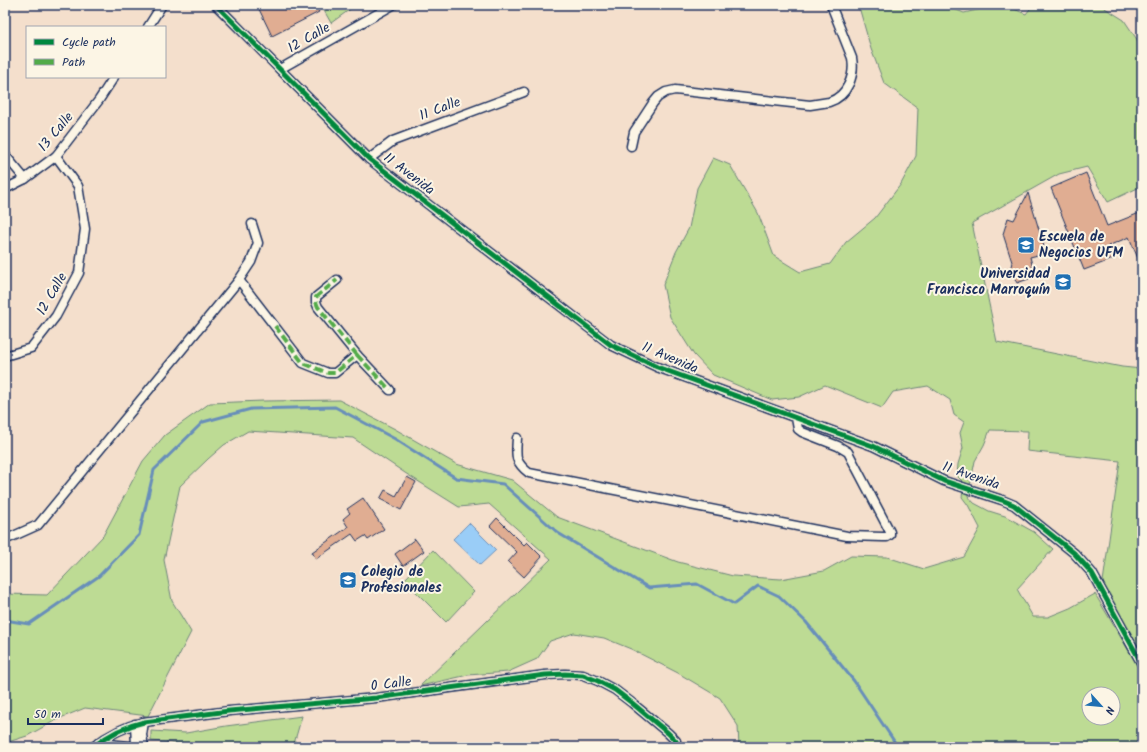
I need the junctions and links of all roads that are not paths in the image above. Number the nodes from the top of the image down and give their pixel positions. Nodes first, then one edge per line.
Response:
1 (162, 5) edge
2 (216, 5) edge
3 (393, 5) edge
4 (831, 5) edge
5 (149, 26) edge
6 (280, 69) junction
7 (113, 78) edge
8 (524, 92) dead end
9 (631, 146) dead end
10 (5, 155) edge
11 (56, 156) junction
12 (369, 159) junction
13 (25, 179) junction
14 (5, 189) edge
15 (252, 224) dead end
16 (239, 280) junction
17 (337, 280) dead end
18 (358, 355) junction
19 (5, 356) edge
20 (390, 390) dead end
21 (796, 418) junction
22 (517, 438) dead end
23 (7, 538) edge
24 (1142, 664) edge
25 (144, 722) junction
26 (135, 724) junction
27 (676, 744) edge
28 (96, 745) edge
29 (137, 747) edge
30 (144, 747) edge

1 - 5 street
2 - 6 street, 11 Avenida
3 - 6 street, 12 Calle
4 - 9 street
6 - 12 street, 11 Avenida
7 - 11 street, 13 Calle
8 - 12 street, 11 Calle
10 - 13 street
11 - 13 street, 13 Calle
11 - 19 street, 12 Calle
12 - 21 street, 11 Avenida
13 - 14 street, 13 Calle
15 - 16 street
16 - 18 street
16 - 23 street
17 - 18 street
18 - 20 street
21 - 22 street
21 - 24 street, 11 Avenida
25 - 26 street, 0 Calle
25 - 27 street, 0 Calle
25 - 30 street
26 - 28 street, 0 Calle
26 - 29 street
28 - 29 street

